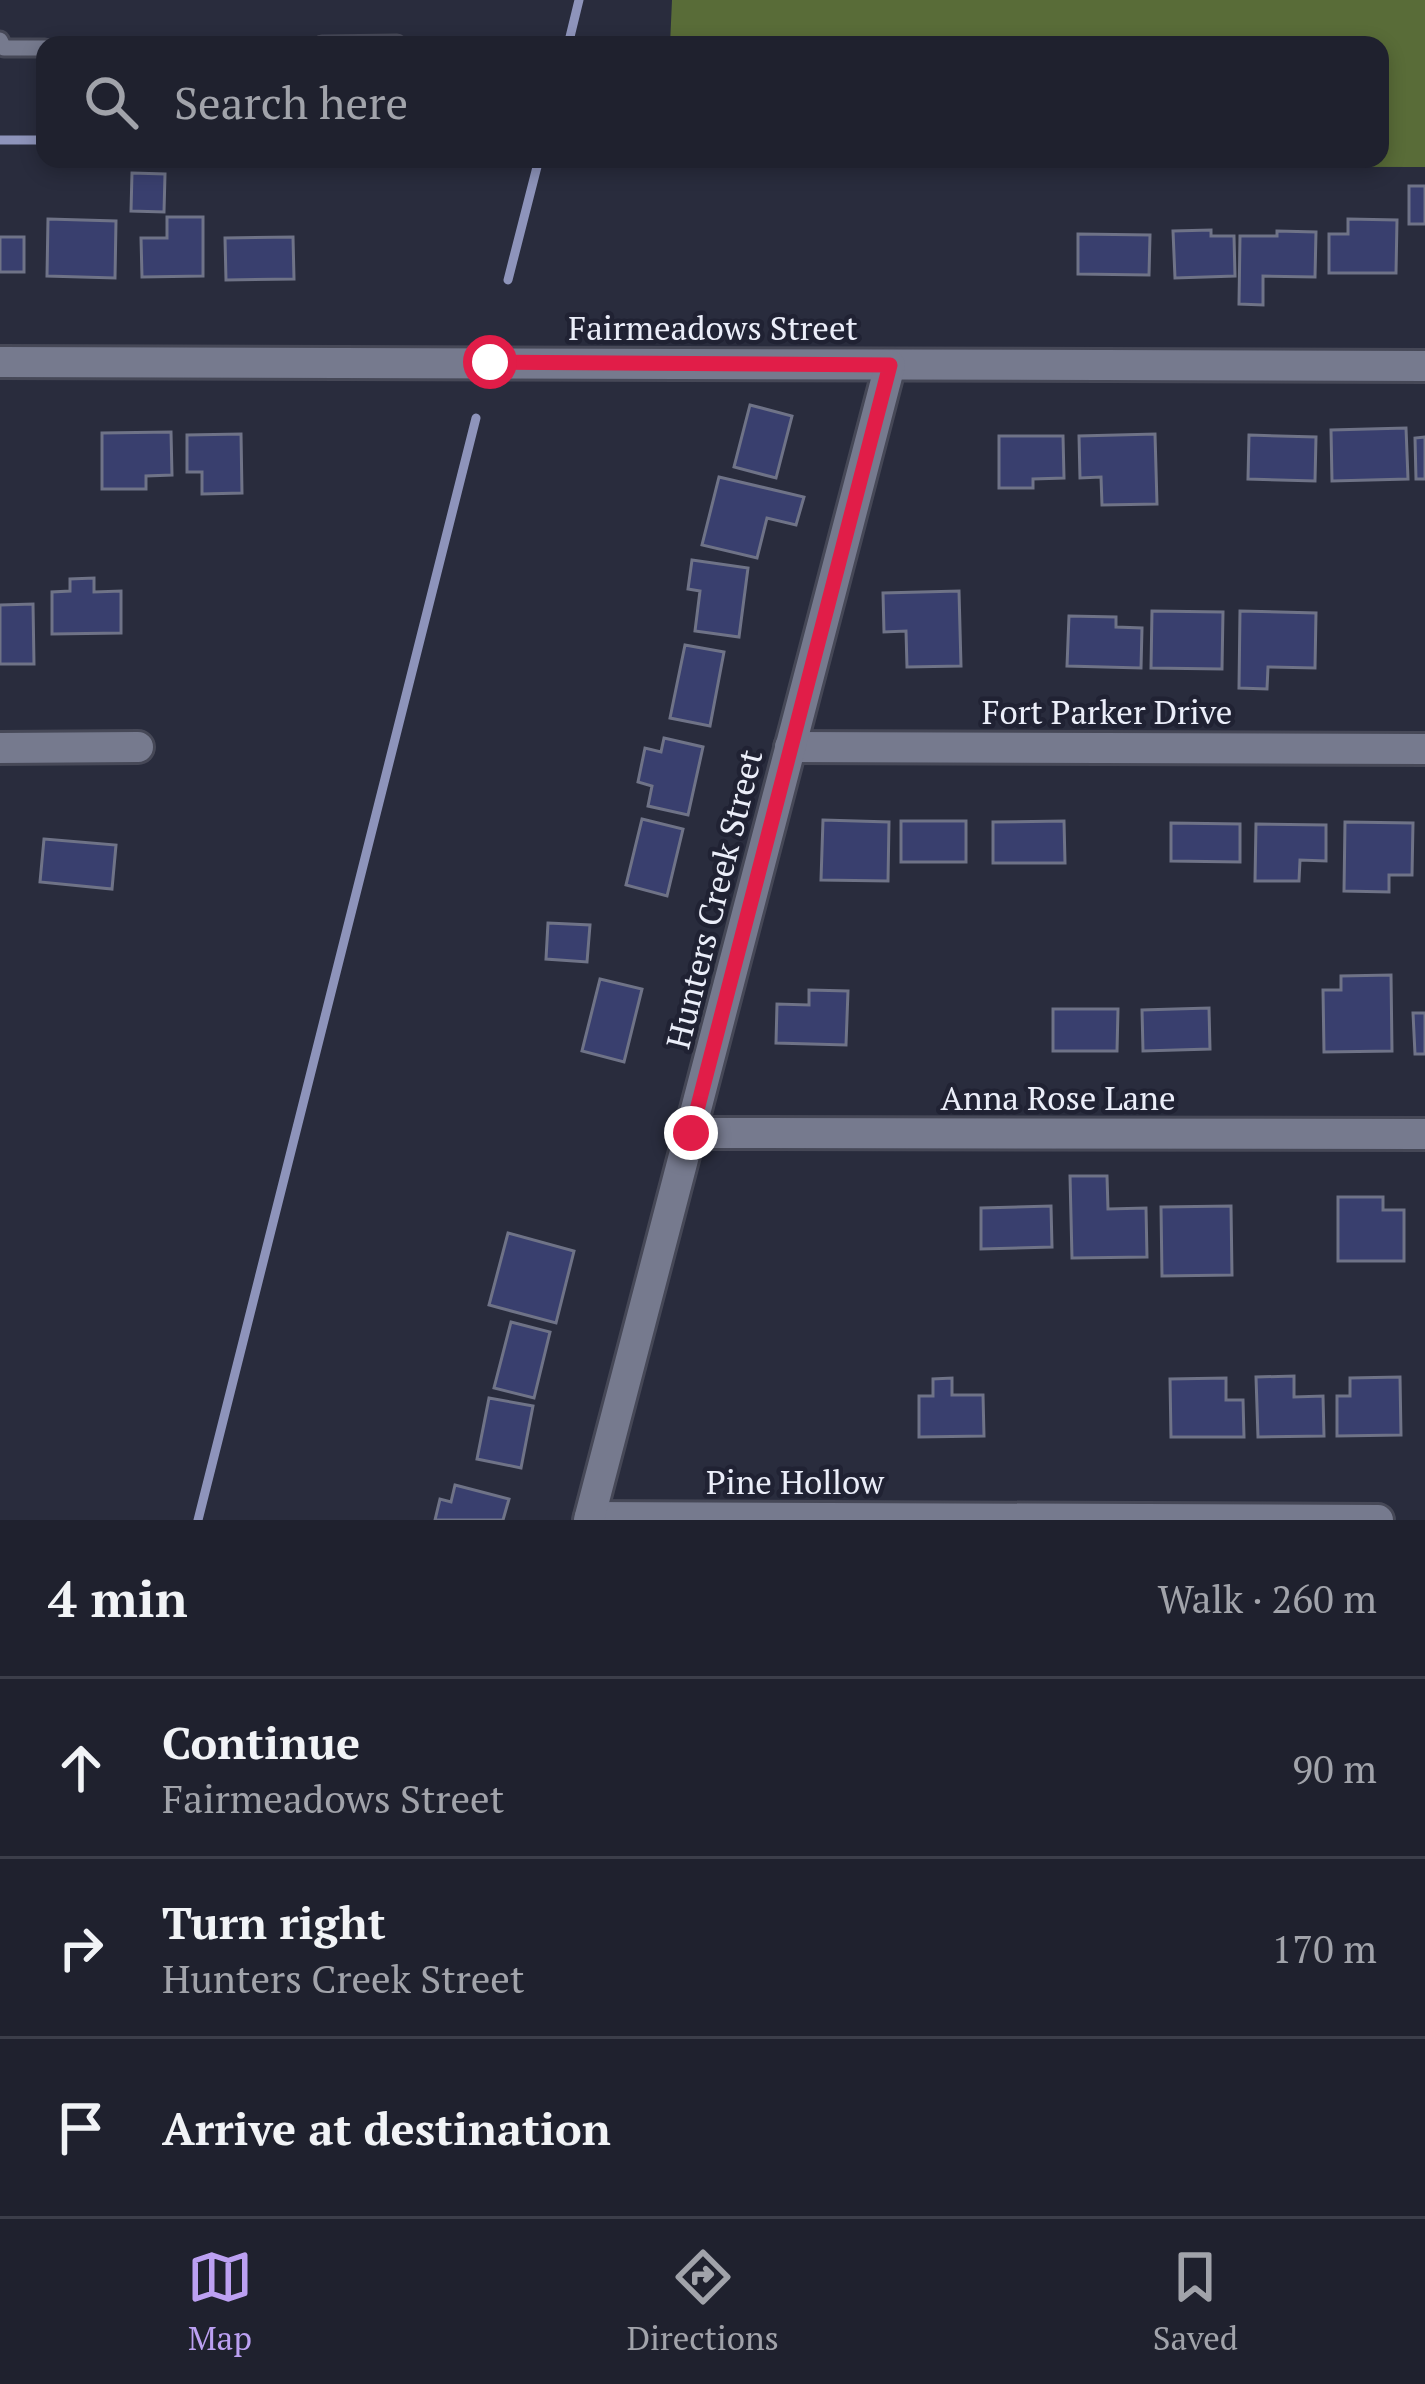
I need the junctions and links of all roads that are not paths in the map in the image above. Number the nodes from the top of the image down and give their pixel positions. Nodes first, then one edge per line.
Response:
1 (0, 40) edge
2 (36, 48) edge
3 (0, 362) edge
4 (890, 365) junction
5 (1425, 366) edge
6 (138, 747) dead end
7 (790, 747) junction
8 (0, 748) edge
9 (1425, 749) edge
10 (691, 1133) junction
11 (1425, 1134) edge
12 (589, 1518) edge
13 (1000, 1519) edge
14 (1378, 1520) edge

1 - 2 lane
3 - 4 street, Fairmeadows Street
4 - 5 street, Fairmeadows Street
4 - 7 street, Hunters Creek Street
6 - 8 street
7 - 9 street, Fort Parker Drive
7 - 10 street, Hunters Creek Street
10 - 11 street, Anna Rose Lane
10 - 12 street, Hunters Creek Street
12 - 13 street, Pine Hollow
13 - 14 street, Pine Hollow

